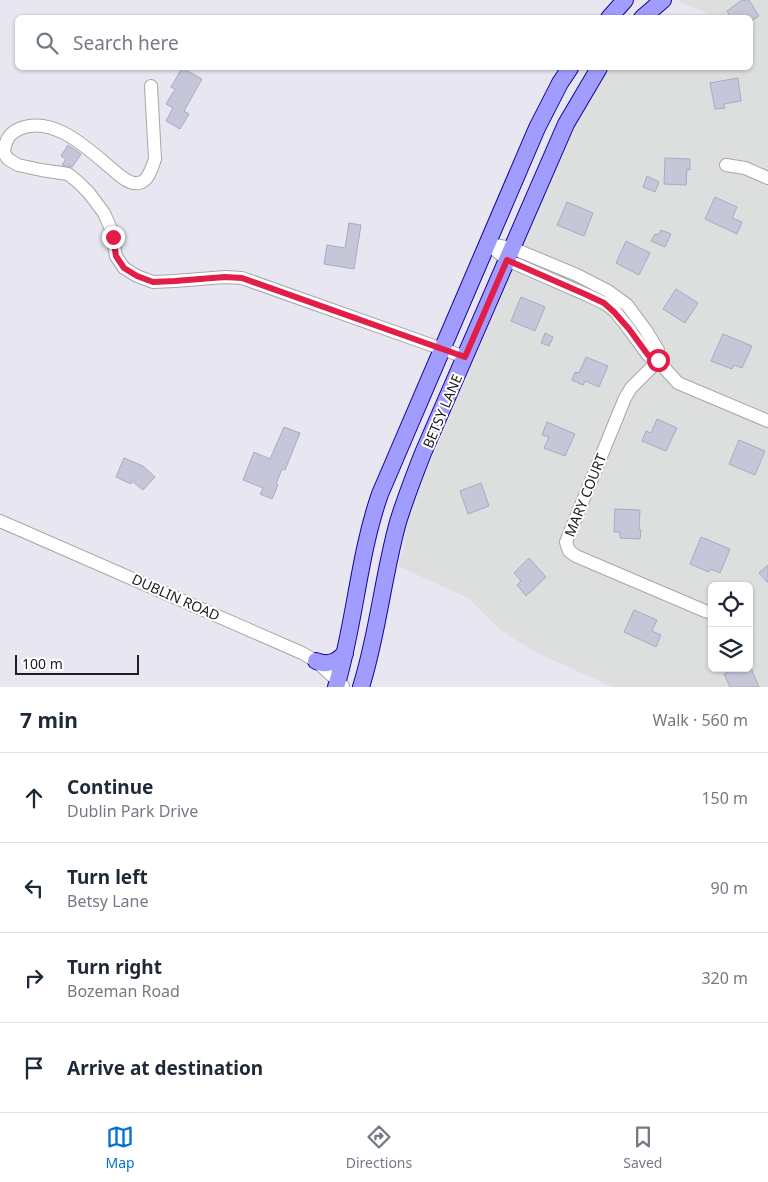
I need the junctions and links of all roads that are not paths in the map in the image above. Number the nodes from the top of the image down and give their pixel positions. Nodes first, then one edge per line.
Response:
1 (625, 0) edge
2 (663, 0) edge
3 (612, 15) edge
4 (646, 15) edge
5 (569, 70) edge
6 (597, 70) edge
7 (150, 86) dead end
8 (726, 165) dead end
9 (768, 178) edge
10 (488, 244) junction
11 (510, 254) junction
12 (557, 267) junction
13 (552, 279) junction
14 (615, 304) junction
15 (442, 349) junction
16 (465, 357) junction
17 (658, 360) junction
18 (768, 421) edge
19 (374, 513) junction
20 (0, 521) edge
21 (398, 521) junction
22 (708, 612) edge
23 (345, 653) junction
24 (316, 661) junction
25 (339, 685) edge
26 (361, 687) edge

1 - 3 main road
2 - 4 main road
5 - 10 main road, BETSY LANE
6 - 11 main road, BETSY LANE
7 - 15 street
8 - 9 street
10 - 11 street
10 - 15 main road, BETSY LANE
11 - 12 street
11 - 13 street
11 - 16 main road, BETSY LANE
12 - 13 street
12 - 14 street
13 - 14 street
14 - 17 street
15 - 16 street
15 - 19 main road, BETSY LANE
16 - 21 main road, BETSY LANE
17 - 18 street
17 - 22 street, MARY COURT
19 - 21 main road
19 - 23 main road, BETSY LANE
20 - 24 street, DUBLIN ROAD
21 - 26 main road, BETSY LANE
23 - 24 main road
23 - 25 main road, BETSY LANE
24 - 25 street, DUBLIN ROAD

